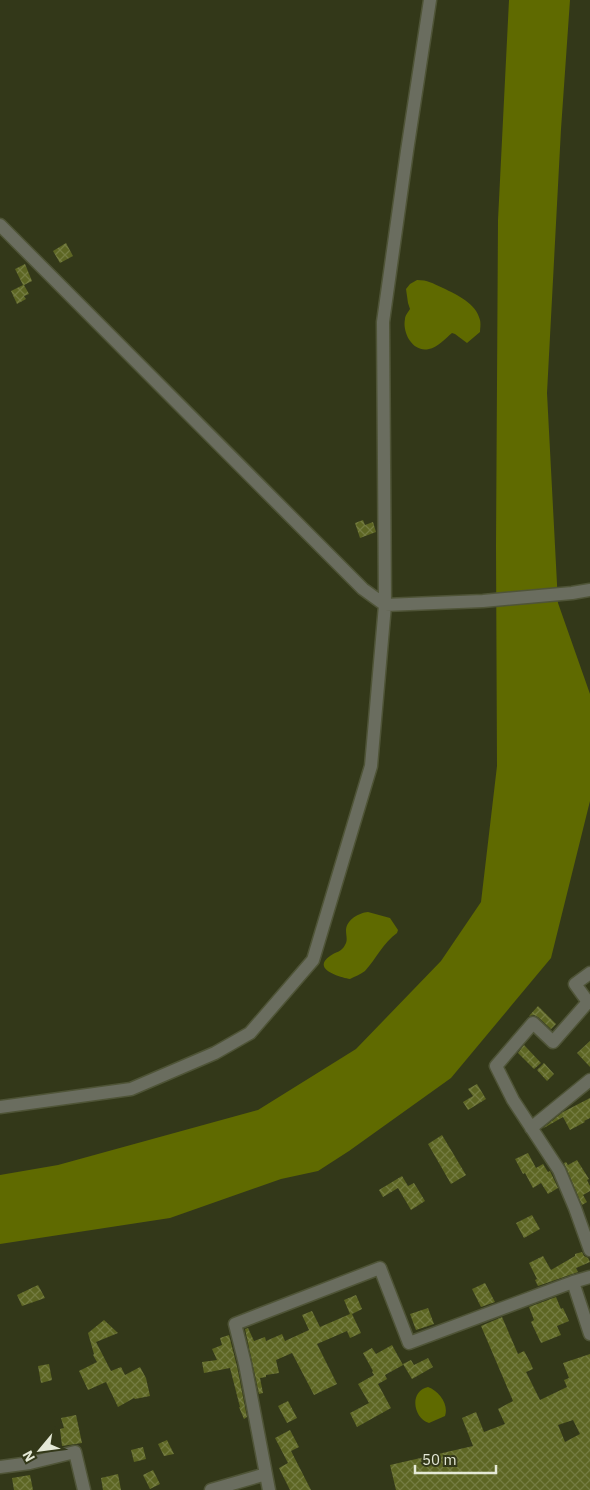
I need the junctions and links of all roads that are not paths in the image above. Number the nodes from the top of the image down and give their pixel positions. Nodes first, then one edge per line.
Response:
1 (430, 0) edge
2 (0, 225) edge
3 (590, 590) edge
4 (385, 605) junction
5 (590, 973) edge
6 (590, 1080) edge
7 (0, 1107) edge
8 (531, 1128) junction
9 (590, 1250) edge
10 (590, 1277) edge
11 (572, 1282) junction
12 (590, 1334) edge
13 (0, 1467) edge
14 (266, 1474) junction
15 (84, 1490) edge
16 (211, 1490) edge
17 (269, 1490) edge

1 - 4 street
2 - 4 street
3 - 4 street
4 - 7 street
5 - 8 street
6 - 8 street
8 - 9 street
10 - 11 street
11 - 12 street
11 - 14 street
13 - 15 street
14 - 16 street
14 - 17 street

